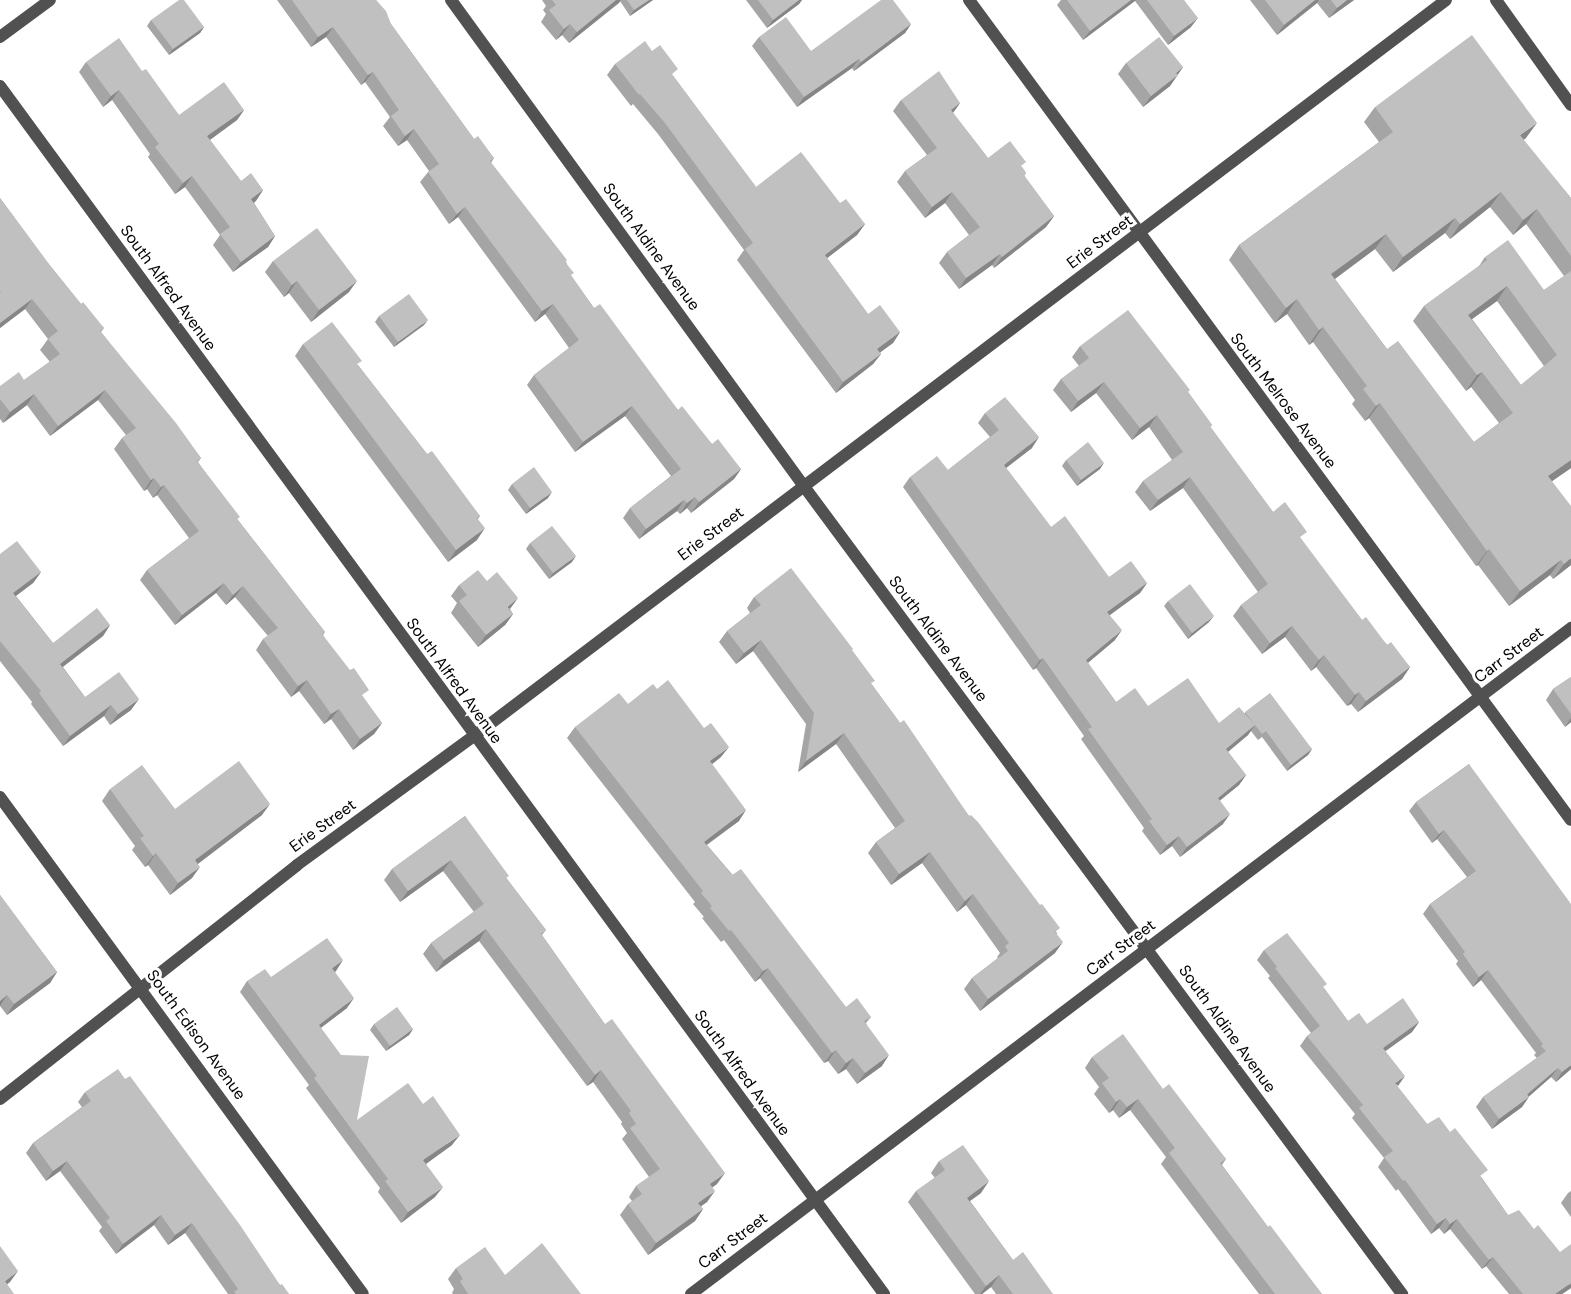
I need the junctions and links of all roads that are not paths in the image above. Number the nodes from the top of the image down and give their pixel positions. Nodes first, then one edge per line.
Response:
1 (50, 0) edge
2 (451, 0) edge
3 (969, 0) edge
4 (1446, 0) edge
5 (1496, 0) edge
6 (0, 38) edge
7 (0, 86) edge
8 (1571, 105) edge
9 (1138, 234) junction
10 (803, 485) junction
11 (1571, 628) edge
12 (1481, 696) junction
13 (474, 736) junction
14 (0, 797) edge
15 (1571, 820) edge
16 (1147, 949) junction
17 (141, 987) junction
18 (0, 1099) edge
19 (815, 1200) junction
20 (363, 1294) edge
21 (691, 1294) edge
22 (884, 1294) edge
23 (1402, 1294) edge

1 - 6 street
2 - 10 street, South Aldine Avenue
3 - 9 street, South Melrose Avenue
4 - 9 street, Erie Street
5 - 8 street
7 - 13 street, South Alfred Avenue
9 - 10 street, Erie Street
9 - 12 street, South Melrose Avenue
10 - 13 street, Erie Street
10 - 16 street, South Aldine Avenue
11 - 12 street, Carr Street
12 - 15 street, South Melrose Avenue
12 - 16 street, Carr Street
13 - 17 street, Erie Street
13 - 19 street, South Alfred Avenue
14 - 17 street, South Edison Avenue
16 - 19 street, Carr Street
16 - 23 street, South Aldine Avenue
17 - 18 street, Erie Street
17 - 20 street, South Edison Avenue
19 - 21 street, Carr Street
19 - 22 street, South Alfred Avenue

